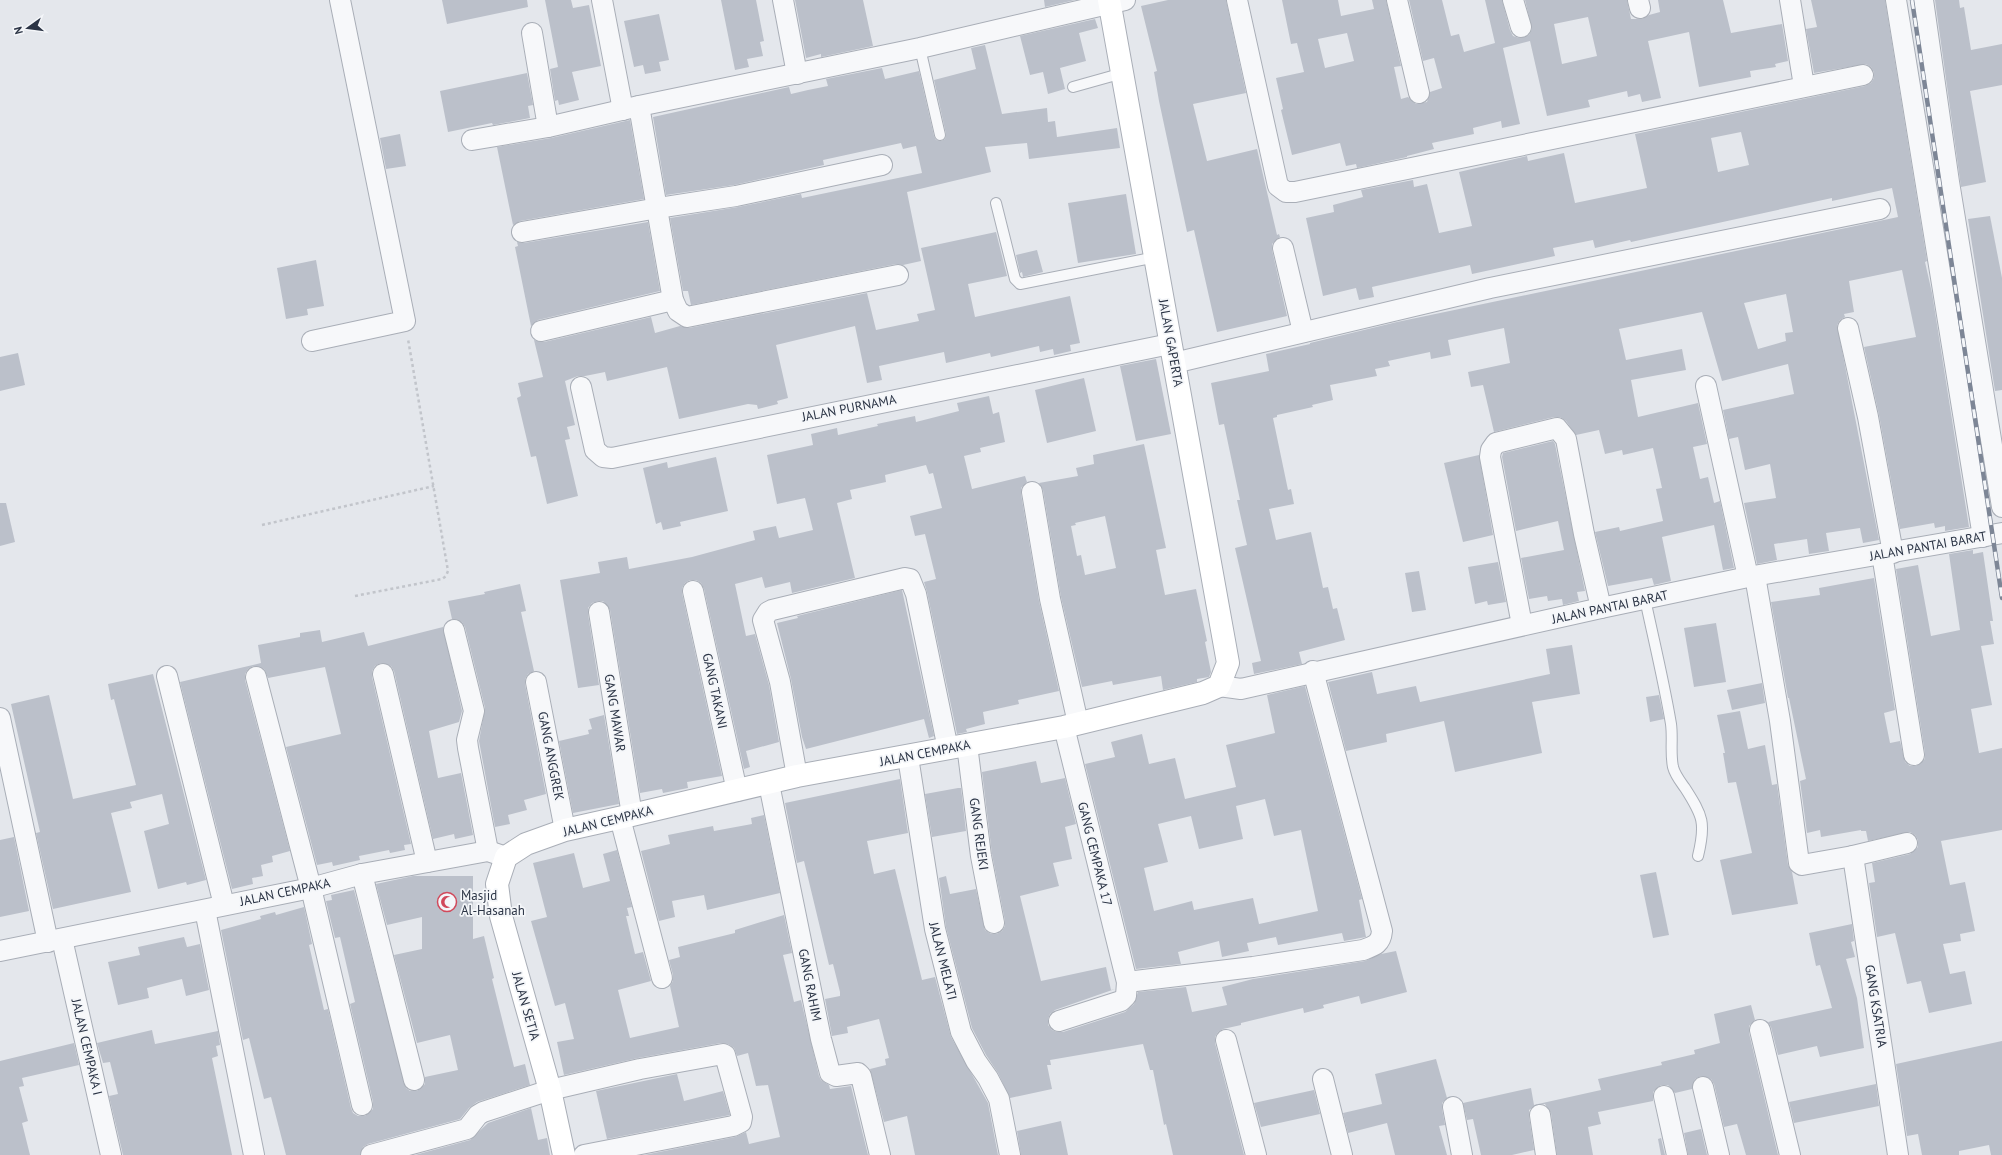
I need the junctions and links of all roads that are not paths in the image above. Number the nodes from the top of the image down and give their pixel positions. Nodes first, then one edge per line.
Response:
1 (340, 0) edge
2 (602, 0) edge
3 (783, 0) edge
4 (1237, 0) edge
5 (1397, 0) edge
6 (1513, 0) edge
7 (1790, 0) edge
8 (1896, 0) edge
9 (1923, 0) edge
10 (1114, 1) edge
11 (1521, 27) dead end
12 (532, 33) dead end
13 (920, 48) junction
14 (797, 74) junction
15 (1123, 74) junction
16 (1863, 75) dead end
17 (1804, 86) junction
18 (1073, 87) dead end
19 (1419, 93) dead end
20 (631, 108) junction
21 (548, 127) junction
22 (940, 135) dead end
23 (472, 140) dead end
24 (882, 165) dead end
25 (996, 203) dead end
26 (658, 208) junction
27 (1880, 209) dead end
28 (522, 232) dead end
29 (1283, 248) dead end
30 (1156, 257) junction
31 (898, 275) dead end
32 (673, 300) junction
33 (1848, 328) dead end
34 (541, 331) dead end
35 (1303, 332) junction
36 (312, 341) dead end
37 (1172, 353) junction
38 (1706, 386) dead end
39 (581, 387) dead end
40 (1032, 492) dead end
41 (2002, 507) edge
42 (1993, 535) edge
43 (1887, 553) junction
44 (1751, 577) junction
45 (693, 591) dead end
46 (1645, 599) junction
47 (1601, 608) junction
48 (599, 612) dead end
49 (1522, 626) junction
50 (454, 630) dead end
51 (1313, 671) junction
52 (383, 674) dead end
53 (167, 676) dead end
54 (256, 677) dead end
55 (536, 682) dead end
56 (1219, 686) junction
57 (0, 718) edge
58 (1071, 725) junction
59 (957, 747) junction
60 (1914, 755) dead end
61 (908, 757) junction
62 (797, 776) junction
63 (769, 784) junction
64 (737, 790) junction
65 (626, 816) junction
66 (565, 830) junction
67 (1907, 843) dead end
68 (497, 854) junction
69 (1698, 856) dead end
70 (1853, 856) junction
71 (427, 862) junction
72 (362, 874) junction
73 (311, 888) junction
74 (215, 907) junction
75 (994, 923) dead end
76 (55, 941) junction
77 (0, 951) edge
78 (662, 978) dead end
79 (1127, 982) junction
80 (1059, 1021) dead end
81 (1760, 1030) dead end
82 (1226, 1040) dead end
83 (1323, 1079) dead end
84 (414, 1080) dead end
85 (1703, 1087) dead end
86 (550, 1090) junction
87 (1664, 1096) dead end
88 (362, 1105) dead end
89 (1453, 1107) dead end
90 (1540, 1115) dead end
91 (111, 1155) edge
92 (254, 1155) edge
93 (371, 1155) edge
94 (564, 1155) edge
95 (584, 1155) edge
96 (880, 1155) edge
97 (1010, 1155) edge
98 (1256, 1155) edge
99 (1342, 1155) edge
100 (1462, 1155) edge
101 (1546, 1155) edge
102 (1677, 1155) edge
103 (1719, 1155) edge
104 (1790, 1155) edge
105 (1898, 1155) edge

1 - 36 street
2 - 20 street
3 - 14 street
4 - 17 street
5 - 19 street
6 - 11 street
7 - 17 street
8 - 42 street
9 - 41 street
10 - 13 street
10 - 15 street, JALAN GAPERTA
12 - 21 street
13 - 14 street
13 - 22 lane
14 - 20 street
15 - 18 lane
15 - 30 street, JALAN GAPERTA
16 - 17 street
20 - 21 street
20 - 26 street
21 - 23 street
24 - 26 street
25 - 30 lane
26 - 28 street
26 - 32 street
27 - 35 street
29 - 35 street
30 - 37 street, JALAN GAPERTA
31 - 32 street
32 - 34 street
33 - 43 street
35 - 37 street
37 - 39 street, JALAN PURNAMA
37 - 56 street, JALAN GAPERTA
38 - 44 street
40 - 58 street, GANG CEMPAKA 17
42 - 43 street, JALAN PANTAI BARAT
43 - 44 street, JALAN PANTAI BARAT
43 - 60 street
44 - 46 street, JALAN PANTAI BARAT
44 - 70 street
45 - 64 street, GANG TAKANI
46 - 47 street, JALAN PANTAI BARAT
46 - 69 lane
47 - 49 street, JALAN PANTAI BARAT
47 - 49 street
48 - 65 street, GANG MAWAR
49 - 51 street, JALAN PANTAI BARAT
50 - 68 street
51 - 56 street, JALAN PANTAI BARAT
51 - 79 street
52 - 71 street
53 - 74 street
54 - 73 street
55 - 66 street, GANG ANGGREK
56 - 58 street, JALAN CEMPAKA
57 - 76 street, JALAN CEMPAKA I
58 - 59 street, JALAN CEMPAKA
58 - 79 street, GANG CEMPAKA 17
59 - 61 street, JALAN CEMPAKA
59 - 62 street, GANG REJEKI
59 - 75 street, GANG REJEKI
61 - 62 street, JALAN CEMPAKA
61 - 97 street, JALAN MELATI
62 - 63 street, JALAN CEMPAKA
63 - 64 street, JALAN CEMPAKA
63 - 96 street, GANG RAHIM
64 - 65 street, JALAN CEMPAKA
65 - 66 street, JALAN CEMPAKA
65 - 78 street, GANG MAWAR
66 - 68 street, JALAN CEMPAKA
67 - 70 street
68 - 71 street, JALAN CEMPAKA
68 - 86 street, JALAN SETIA
70 - 105 street, GANG KSATRIA
71 - 72 street, JALAN CEMPAKA
72 - 73 street, JALAN CEMPAKA
72 - 84 street
73 - 74 street, JALAN CEMPAKA
73 - 88 street
74 - 76 street, JALAN CEMPAKA
74 - 92 street
76 - 77 street, JALAN CEMPAKA
76 - 91 street, JALAN CEMPAKA I
79 - 80 street
81 - 104 street
82 - 98 street
83 - 99 street
85 - 103 street
86 - 93 street
86 - 94 street, JALAN SETIA
86 - 95 street
87 - 102 street
89 - 100 street
90 - 101 street

